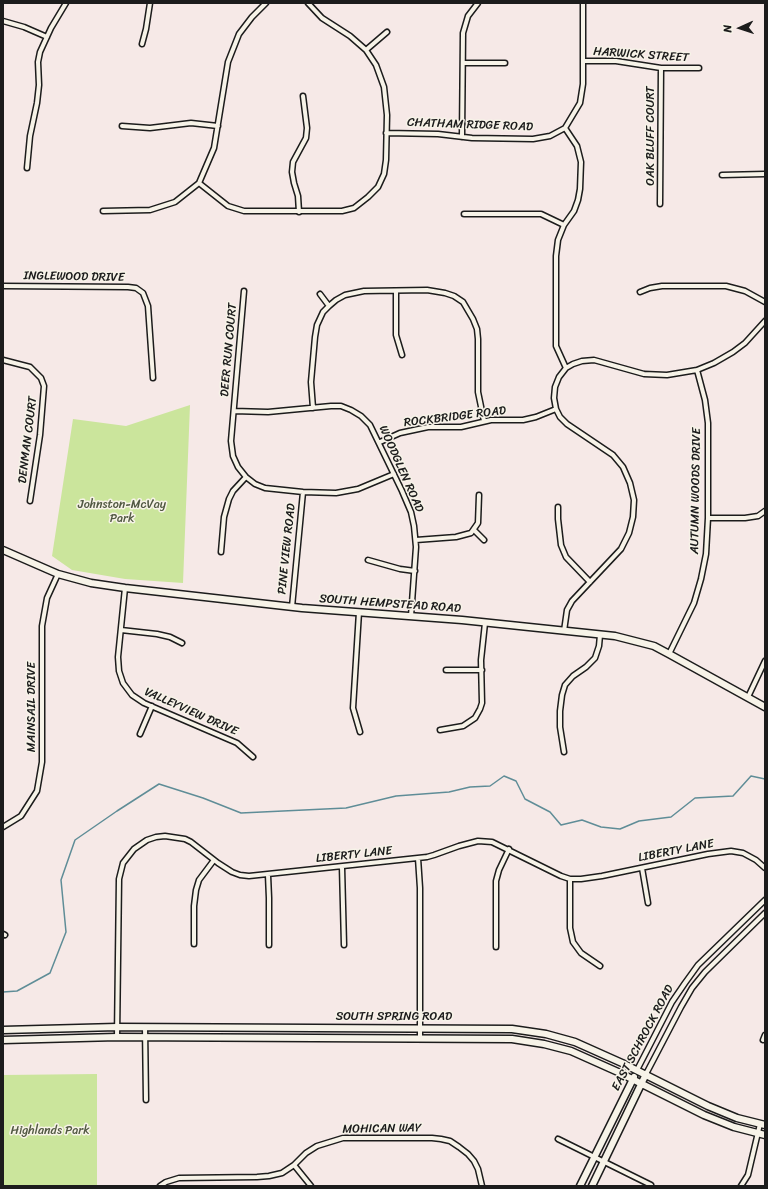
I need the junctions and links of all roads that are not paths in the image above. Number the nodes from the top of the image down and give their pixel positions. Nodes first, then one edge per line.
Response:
1 (66, 3) edge
2 (150, 3) edge
3 (266, 3) edge
4 (308, 3) edge
5 (478, 3) edge
6 (583, 3) edge
7 (261, 5) edge
8 (3, 22) edge
9 (387, 32) dead end
10 (47, 37) junction
11 (142, 44) dead end
12 (366, 50) junction
13 (583, 61) junction
14 (463, 63) junction
15 (505, 63) dead end
16 (661, 68) junction
17 (699, 68) dead end
18 (303, 96) dead end
19 (122, 126) dead end
20 (218, 126) junction
21 (565, 128) junction
22 (386, 133) junction
23 (462, 137) junction
24 (27, 168) dead end
25 (765, 174) edge
26 (722, 175) dead end
27 (199, 183) junction
28 (660, 204) dead end
29 (103, 211) dead end
30 (299, 212) junction
31 (464, 214) dead end
32 (564, 225) junction
33 (3, 286) edge
34 (244, 291) dead end
35 (396, 291) junction
36 (640, 292) dead end
37 (320, 294) dead end
38 (765, 302) edge
39 (329, 306) junction
40 (765, 321) edge
41 (402, 355) dead end
42 (3, 360) edge
43 (566, 368) junction
44 (697, 370) junction
45 (153, 378) dead end
46 (312, 408) junction
47 (556, 409) junction
48 (234, 411) junction
49 (484, 421) junction
50 (380, 442) junction
51 (394, 474) junction
52 (246, 477) junction
53 (303, 492) junction
54 (479, 495) dead end
55 (30, 501) dead end
56 (558, 507) dead end
57 (765, 511) edge
58 (708, 518) junction
59 (474, 530) junction
60 (416, 540) junction
61 (484, 540) dead end
62 (3, 550) edge
63 (221, 552) dead end
64 (368, 560) dead end
65 (415, 571) junction
66 (58, 574) junction
67 (590, 582) junction
68 (125, 588) junction
69 (292, 607) junction
70 (359, 612) junction
71 (411, 616) junction
72 (485, 623) junction
73 (121, 630) junction
74 (564, 631) junction
75 (600, 635) junction
76 (182, 643) dead end
77 (669, 654) junction
78 (765, 661) edge
79 (446, 670) dead end
80 (482, 670) junction
81 (748, 697) junction
82 (152, 706) junction
83 (765, 708) edge
84 (440, 730) dead end
85 (360, 732) dead end
86 (140, 734) dead end
87 (564, 752) dead end
88 (253, 757) dead end
89 (3, 827) edge
90 (509, 849) junction
91 (418, 858) junction
92 (214, 860) junction
93 (342, 866) junction
94 (642, 868) junction
95 (765, 868) edge
96 (268, 875) junction
97 (570, 879) junction
98 (765, 900) edge
99 (648, 903) dead end
100 (765, 913) edge
101 (194, 944) dead end
102 (269, 945) dead end
103 (344, 945) dead end
104 (496, 947) dead end
105 (600, 966) dead end
106 (117, 1027) junction
107 (145, 1027) junction
108 (224, 1027) junction
109 (420, 1028) junction
110 (3, 1030) edge
111 (117, 1036) junction
112 (145, 1037) junction
113 (225, 1037) junction
114 (420, 1038) junction
115 (3, 1040) edge
116 (638, 1070) junction
117 (646, 1074) junction
118 (633, 1079) junction
119 (642, 1083) junction
120 (146, 1100) dead end
121 (762, 1125) edge
122 (758, 1134) junction
123 (765, 1136) edge
124 (558, 1139) dead end
125 (595, 1157) junction
126 (604, 1161) junction
127 (294, 1165) junction
128 (651, 1185) dead end
129 (160, 1186) edge
130 (311, 1186) edge
131 (482, 1186) edge
132 (580, 1186) edge
133 (592, 1186) edge
134 (741, 1186) edge

1 - 10 street
2 - 11 street
3 - 7 street
4 - 12 street
5 - 14 street
6 - 13 street
7 - 20 street
8 - 10 street
9 - 12 street
10 - 24 street
12 - 22 street
13 - 16 street, HARWICK STREET
13 - 21 street
14 - 15 street
14 - 23 street
16 - 17 street, HARWICK STREET
16 - 28 street, OAK BLUFF COURT
18 - 30 street
19 - 20 street
20 - 27 street
21 - 23 street, CHATHAM RIDGE ROAD
21 - 32 street
22 - 23 street, CHATHAM RIDGE ROAD
22 - 30 street
25 - 26 street
27 - 29 street
27 - 30 street
31 - 32 street
32 - 43 street
33 - 45 street, INGLEWOOD DRIVE
34 - 48 street, DEER RUN COURT
35 - 39 street
35 - 41 street
35 - 49 street
36 - 38 street
37 - 39 street
39 - 46 street
40 - 44 street
42 - 55 street, DENMAN COURT
43 - 44 street
43 - 47 street
44 - 58 street, AUTUMN WOODS DRIVE
46 - 48 street, WOODGLEN ROAD
46 - 50 street, WOODGLEN ROAD
47 - 49 street, ROCKBRIDGE ROAD
47 - 67 street
48 - 52 street, DEER RUN COURT
49 - 50 street, ROCKBRIDGE ROAD
50 - 51 street, WOODGLEN ROAD
51 - 53 street
51 - 60 street, WOODGLEN ROAD
52 - 53 street
52 - 63 street
53 - 69 street, PINE VIEW ROAD
54 - 59 street
56 - 67 street
57 - 58 street
58 - 77 street, AUTUMN WOODS DRIVE
59 - 60 street
59 - 61 street
60 - 65 street, WOODGLEN ROAD
62 - 66 main road, SOUTH HEMPSTEAD ROAD
64 - 65 street
65 - 71 street, WOODGLEN ROAD
66 - 68 main road, SOUTH HEMPSTEAD ROAD
66 - 89 street, MAINSAIL DRIVE
67 - 74 street
68 - 69 main road, SOUTH HEMPSTEAD ROAD
68 - 73 street, VALLEYVIEW DRIVE
69 - 70 main road, SOUTH HEMPSTEAD ROAD
70 - 71 main road, SOUTH HEMPSTEAD ROAD
70 - 85 street
71 - 72 main road, SOUTH HEMPSTEAD ROAD
72 - 74 main road, SOUTH HEMPSTEAD ROAD
72 - 80 street
73 - 76 street
73 - 82 street, VALLEYVIEW DRIVE
74 - 75 main road, SOUTH HEMPSTEAD ROAD
75 - 77 main road, SOUTH HEMPSTEAD ROAD
75 - 87 street
77 - 81 main road, SOUTH HEMPSTEAD ROAD
78 - 81 street
79 - 80 street
80 - 84 street
81 - 83 main road, SOUTH HEMPSTEAD ROAD
82 - 86 street
82 - 88 street, VALLEYVIEW DRIVE
90 - 91 street, LIBERTY LANE
90 - 97 street, LIBERTY LANE
90 - 104 street
91 - 93 street, LIBERTY LANE
91 - 109 street
92 - 96 street, LIBERTY LANE
92 - 101 street
92 - 106 street, LIBERTY LANE
93 - 96 street, LIBERTY LANE
93 - 103 street
94 - 95 street, LIBERTY LANE
94 - 97 street, LIBERTY LANE
94 - 99 street
96 - 102 street
97 - 105 street
98 - 116 street, EAST SCHROCK ROAD
100 - 117 street, EAST SCHROCK ROAD
106 - 107 main road, SOUTH SPRING ROAD
106 - 110 main road, SOUTH SPRING ROAD
106 - 111 street, LIBERTY LANE
107 - 108 main road, SOUTH SPRING ROAD
107 - 112 street
108 - 109 main road, SOUTH SPRING ROAD
108 - 113 main road
109 - 114 street
109 - 116 main road, SOUTH SPRING ROAD
111 - 112 main road, SOUTH SPRING ROAD
111 - 115 main road, SOUTH SPRING ROAD
112 - 113 main road, SOUTH SPRING ROAD
112 - 120 street
113 - 114 main road, SOUTH SPRING ROAD
114 - 118 main road, SOUTH SPRING ROAD
116 - 117 main road, SOUTH SPRING ROAD
116 - 118 main road, EAST SCHROCK ROAD
117 - 119 main road, EAST SCHROCK ROAD
117 - 121 main road, SOUTH SPRING ROAD
118 - 119 main road, SOUTH SPRING ROAD
118 - 125 main road, EAST SCHROCK ROAD
119 - 122 main road, SOUTH SPRING ROAD
119 - 126 main road, EAST SCHROCK ROAD
121 - 122 street
122 - 123 main road, SOUTH SPRING ROAD
122 - 134 street
124 - 125 street
125 - 126 street
125 - 132 main road, EAST SCHROCK ROAD
126 - 128 street
126 - 133 main road, EAST SCHROCK ROAD
127 - 129 street, MOHICAN WAY
127 - 130 street
127 - 131 street, MOHICAN WAY

